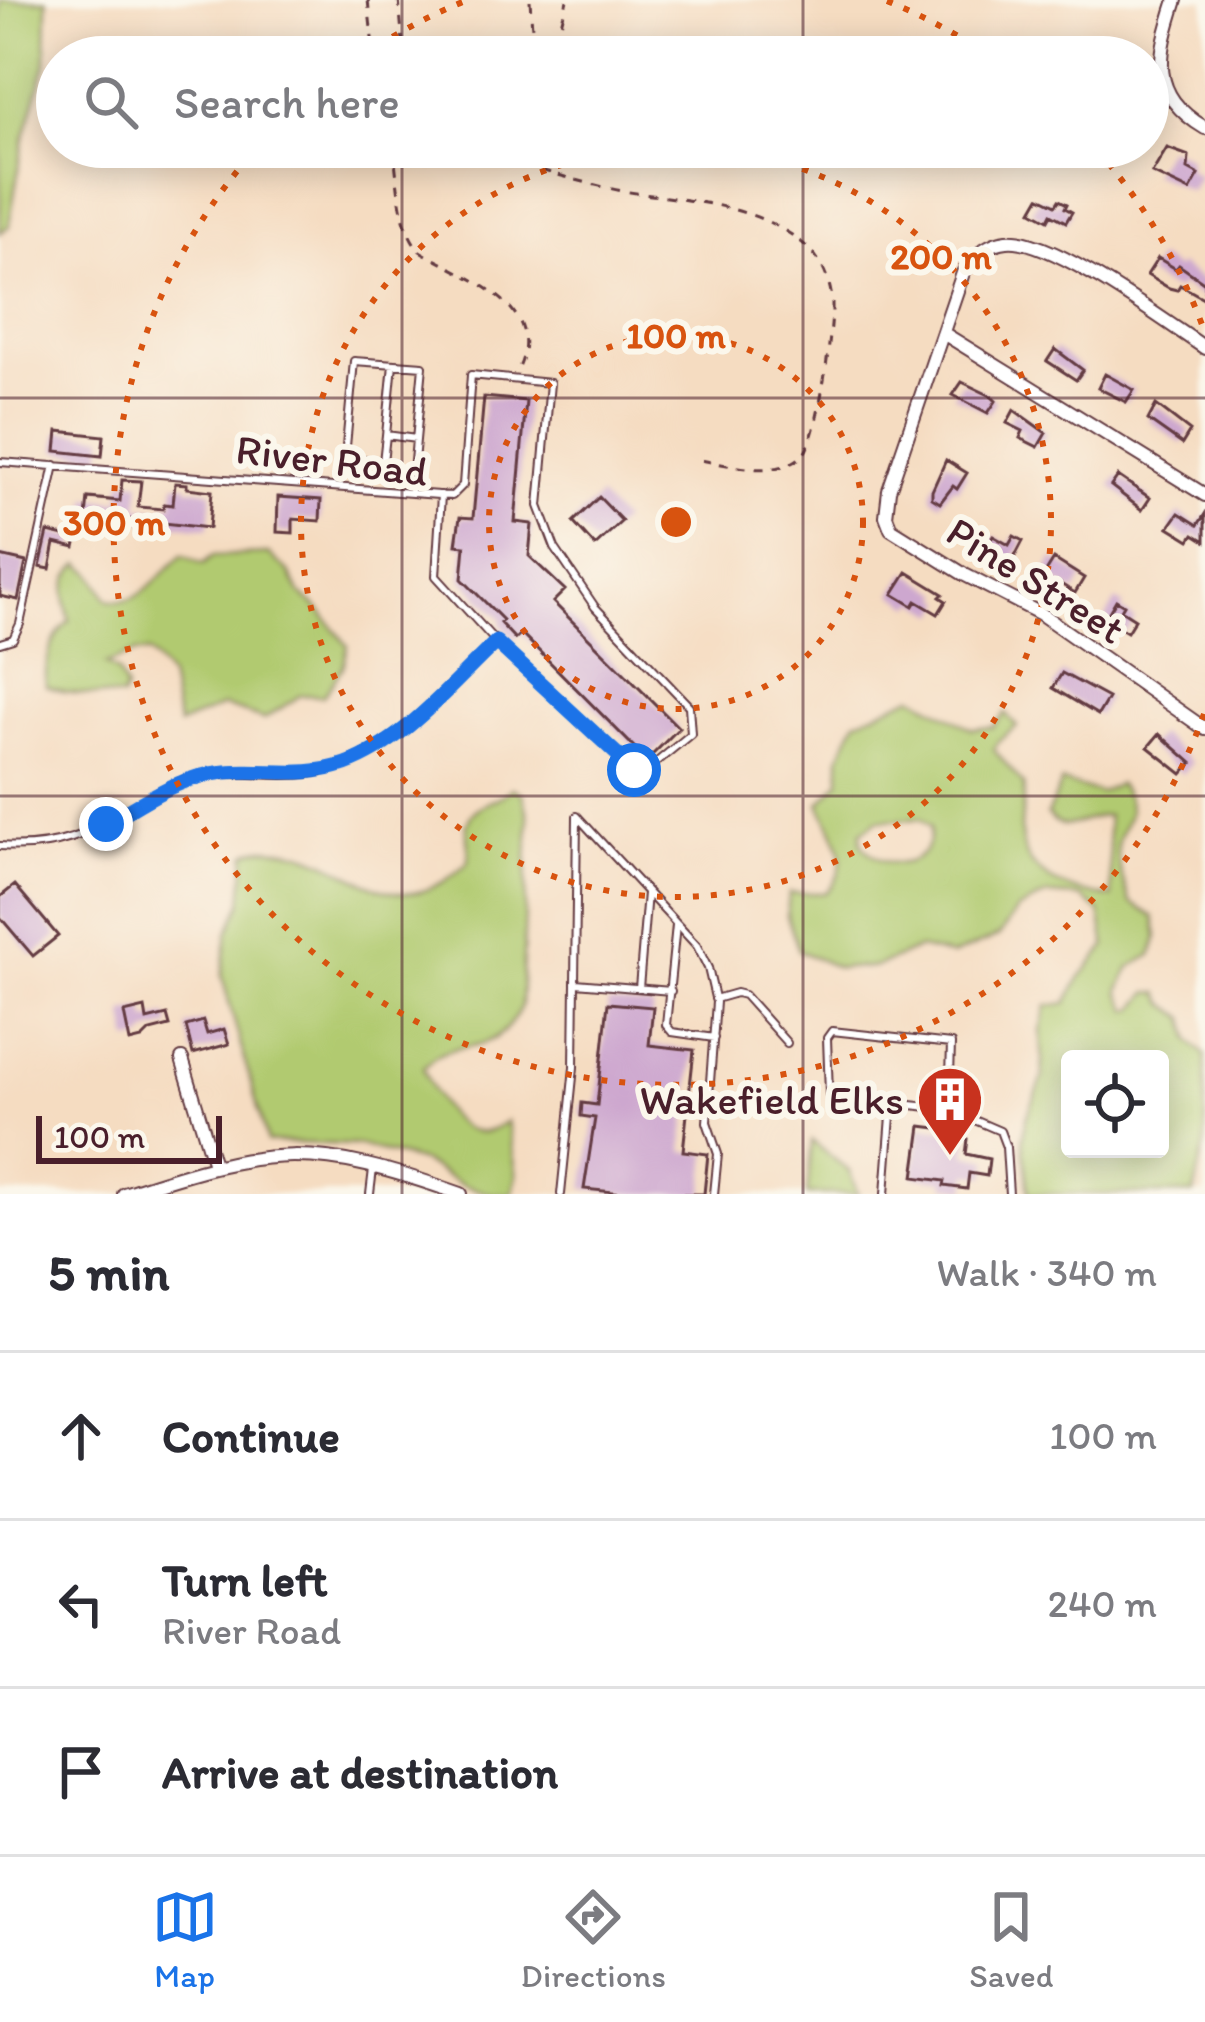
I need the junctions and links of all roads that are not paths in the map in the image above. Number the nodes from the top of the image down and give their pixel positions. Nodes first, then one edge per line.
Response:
1 (1176, 0) edge
2 (1166, 36) edge
3 (1169, 95) edge
4 (1205, 128) edge
5 (943, 333) junction
6 (1205, 348) edge
7 (393, 364) junction
8 (386, 436) junction
9 (416, 440) junction
10 (0, 461) edge
11 (55, 465) junction
12 (411, 493) junction
13 (1205, 494) edge
14 (441, 495) junction
15 (496, 642) junction
16 (0, 644) edge
17 (1205, 729) edge
18 (0, 846) edge
19 (647, 892) junction
20 (676, 925) junction
21 (576, 983) junction
22 (639, 988) junction
23 (671, 991) junction
24 (715, 998) junction
25 (714, 1038) junction
26 (787, 1043) dead end
27 (182, 1059) dead end
28 (892, 1103) junction
29 (949, 1109) junction
30 (214, 1165) junction
31 (374, 1165) junction
32 (151, 1190) edge
33 (456, 1193) edge
34 (124, 1194) edge
35 (370, 1194) edge
36 (561, 1194) edge
37 (714, 1194) edge
38 (885, 1194) edge
39 (1009, 1194) edge

1 - 2 street
3 - 4 street
5 - 6 street
5 - 13 street
5 - 17 street, Pine Street
7 - 8 lane
7 - 8 lane
7 - 9 lane
8 - 9 lane
9 - 12 lane
10 - 11 lane, River Road
11 - 12 lane, River Road
11 - 16 lane
12 - 14 lane, River Road
14 - 15 lane, River Road
14 - 15 lane, River Road
15 - 18 lane
19 - 20 lane
19 - 21 lane
19 - 22 lane
20 - 23 lane
20 - 24 lane
21 - 22 lane
21 - 36 lane
22 - 23 lane
23 - 25 lane
24 - 25 lane
24 - 26 lane
25 - 37 lane
27 - 30 street
28 - 29 lane
28 - 29 lane
28 - 38 lane
29 - 39 lane
30 - 31 street
30 - 32 street
31 - 33 street
31 - 35 lane
32 - 34 street

